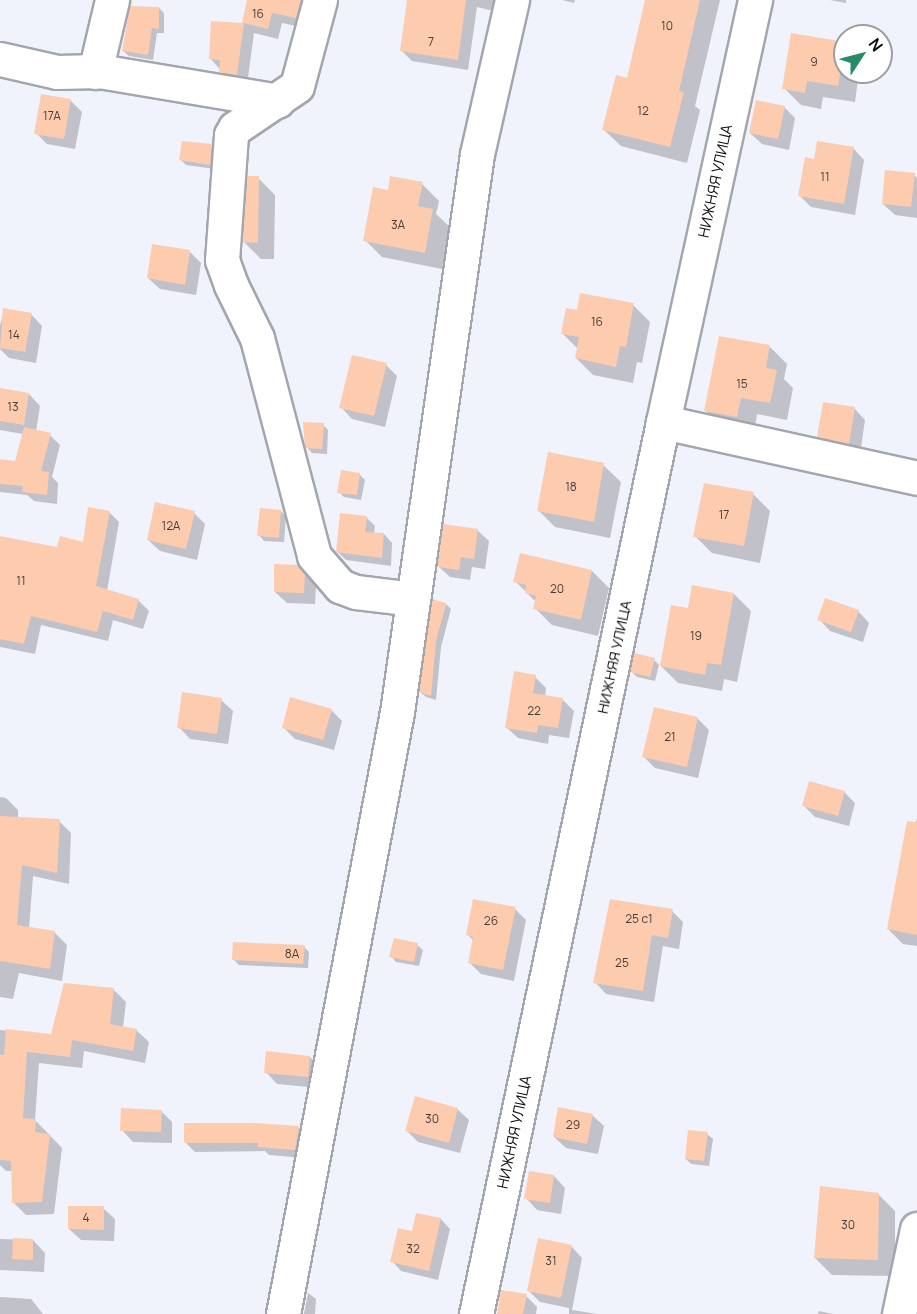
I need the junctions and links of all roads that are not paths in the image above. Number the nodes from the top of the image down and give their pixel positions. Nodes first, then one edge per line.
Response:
1 (112, 0) edge
2 (320, 0) edge
3 (512, 0) edge
4 (755, 0) edge
5 (0, 59) edge
6 (95, 72) junction
7 (278, 101) junction
8 (663, 422) junction
9 (917, 478) edge
10 (413, 598) junction
11 (917, 1229) edge
12 (283, 1314) edge
13 (476, 1314) edge
14 (899, 1314) edge

1 - 6 street
2 - 7 street
3 - 10 street
4 - 8 street, НИЖНЯЯ УЛИЦА
5 - 6 street
6 - 7 street
7 - 10 street
8 - 9 street
8 - 13 street, НИЖНЯЯ УЛИЦА
10 - 12 street
11 - 14 street

